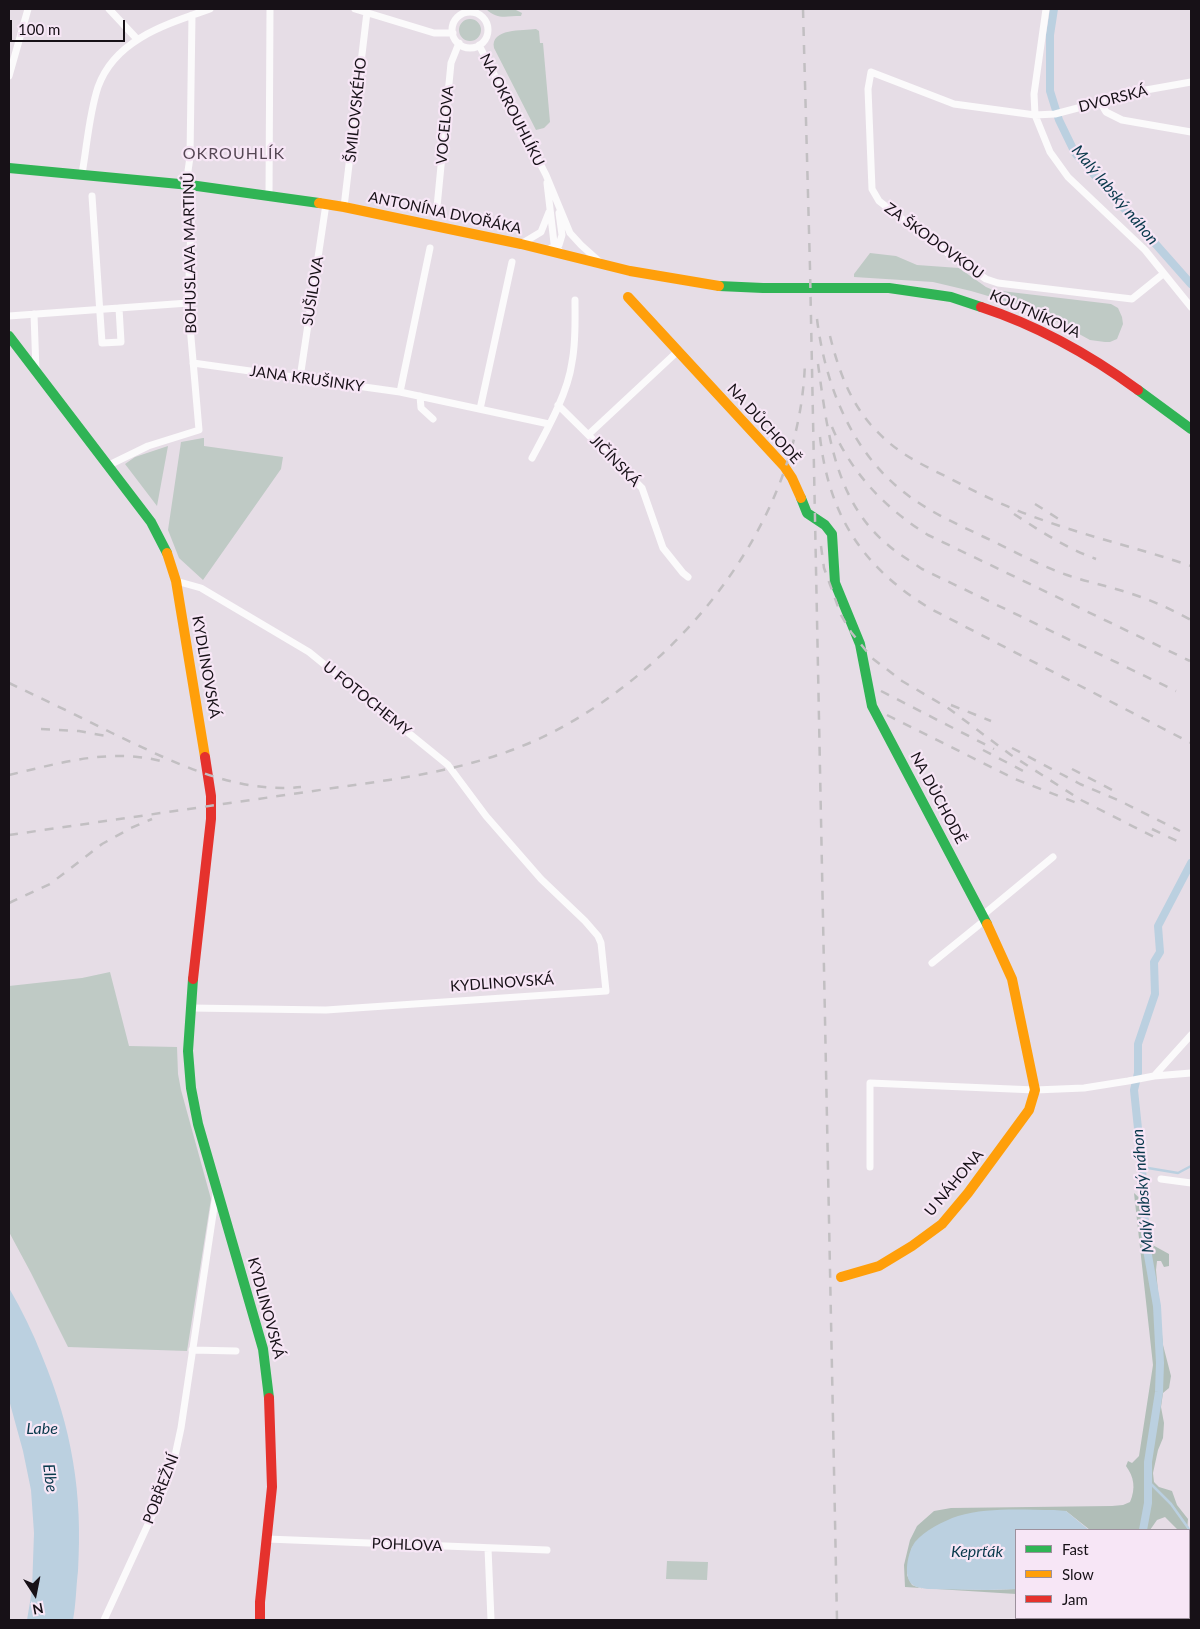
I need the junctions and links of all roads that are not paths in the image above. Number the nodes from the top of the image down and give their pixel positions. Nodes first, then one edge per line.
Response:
1 (28, 9) edge
2 (110, 9) edge
3 (210, 9) edge
4 (270, 9) edge
5 (356, 9) edge
6 (455, 9) edge
7 (1046, 9) edge
8 (470, 10) edge
9 (367, 12) junction
10 (192, 15) junction
11 (456, 18) junction
12 (452, 33) junction
13 (137, 39) junction
14 (459, 43) junction
15 (479, 45) junction
16 (9, 76) edge
17 (1191, 82) edge
18 (1100, 102) junction
19 (1035, 115) junction
20 (1191, 132) edge
21 (9, 168) edge
22 (82, 174) junction
23 (546, 175) junction
24 (190, 185) junction
25 (269, 195) junction
26 (92, 196) dead end
27 (558, 202) junction
28 (326, 204) junction
29 (344, 207) junction
30 (437, 208) dead end
31 (550, 210) junction
32 (521, 244) junction
33 (430, 248) dead end
34 (551, 248) junction
35 (512, 262) dead end
36 (603, 265) junction
37 (1163, 274) junction
38 (873, 287) joint
39 (628, 297) dead end
40 (575, 300) dead end
41 (188, 303) junction
42 (1191, 307) edge
43 (119, 308) junction
44 (100, 309) junction
45 (34, 314) junction
46 (9, 316) edge
47 (9, 336) edge
48 (678, 351) junction
49 (193, 363) junction
50 (36, 373) junction
51 (300, 378) junction
52 (400, 392) junction
53 (420, 396) junction
54 (558, 405) junction
55 (480, 409) junction
56 (433, 419) dead end
57 (549, 424) junction
58 (1191, 429) edge
59 (589, 434) junction
60 (532, 458) dead end
61 (107, 466) junction
62 (688, 577) dead end
63 (176, 581) junction
64 (1053, 857) dead end
65 (984, 918) junction
66 (932, 962) dead end
67 (606, 991) joint
68 (190, 1008) junction
69 (1191, 1035) edge
70 (1191, 1073) edge
71 (1154, 1076) junction
72 (1034, 1090) junction
73 (870, 1167) dead end
74 (1161, 1179) dead end
75 (1191, 1182) edge
76 (217, 1188) junction
77 (841, 1278) dead end
78 (192, 1350) junction
79 (236, 1351) dead end
80 (267, 1539) junction
81 (488, 1548) junction
82 (547, 1550) dead end
83 (104, 1620) edge
84 (260, 1620) edge
85 (491, 1620) edge

1 - 16 street
2 - 13 street
3 - 10 street
4 - 25 street
5 - 9 street
6 - 11 street
7 - 19 street
8 - 11 street, NA OKROUHLÍKU
8 - 15 street, NA OKROUHLÍKU
9 - 12 street
9 - 29 street, ŠMILOVSKÉHO
10 - 13 street
10 - 24 street, BOHUSLAVA MARTINŮ
11 - 12 street
12 - 14 street
13 - 22 street
14 - 15 street, NA OKROUHLÍKU
14 - 30 street, VOCELOVA
15 - 23 street, NA OKROUHLÍKU
17 - 18 street, DVORSKÁ
18 - 19 street, DVORSKÁ
18 - 20 street
19 - 37 street
19 - 37 street, ZA ŠKODOVKOU
21 - 22 street, ANTONÍNA DVOŘÁKA
22 - 24 street, ANTONÍNA DVOŘÁKA
23 - 27 street, NA OKROUHLÍKU
23 - 31 street, NA OKROUHLÍKU
24 - 25 street, ANTONÍNA DVOŘÁKA
24 - 41 street, BOHUSLAVA MARTINŮ
25 - 28 street, ANTONÍNA DVOŘÁKA
26 - 44 street
27 - 34 street
27 - 36 street, NA OKROUHLÍKU
28 - 29 street, ANTONÍNA DVOŘÁKA
28 - 51 street, SUŠILOVA
29 - 32 street, ANTONÍNA DVOŘÁKA
31 - 32 street
31 - 34 street, NA OKROUHLÍKU
32 - 34 street, ANTONÍNA DVOŘÁKA
33 - 52 street
34 - 36 street, ANTONÍNA DVOŘÁKA
35 - 55 street
36 - 38 street, ANTONÍNA DVOŘÁKA
37 - 42 street
38 - 58 street, KOUTNÍKOVA
39 - 48 street, NA DŮCHODĚ
40 - 54 street
41 - 43 street
41 - 49 street, BOHUSLAVA MARTINŮ
43 - 44 street
43 - 44 street
44 - 45 street
45 - 46 street
45 - 50 street
47 - 50 street, KYDLINOVSKÁ
48 - 59 street
48 - 65 street, NA DŮCHODĚ
49 - 51 street, JANA KRUŠINKY
49 - 61 street, BOHUSLAVA MARTINŮ
50 - 61 street, KYDLINOVSKÁ
51 - 52 street, JANA KRUŠINKY
52 - 53 street, JANA KRUŠINKY
53 - 55 street, JANA KRUŠINKY
53 - 56 street
54 - 57 street
54 - 59 street, JIČÍNSKÁ
55 - 57 street, JANA KRUŠINKY
57 - 60 street
59 - 62 street, JIČÍNSKÁ
61 - 63 street, KYDLINOVSKÁ
63 - 67 street, U FOTOCHEMY
63 - 68 street, KYDLINOVSKÁ
64 - 65 street
65 - 66 street
65 - 72 street, NA DŮCHODĚ
67 - 68 street, KYDLINOVSKÁ
68 - 76 street, KYDLINOVSKÁ
69 - 71 street
70 - 71 street
71 - 72 street
72 - 73 street
72 - 77 street, U NÁHONA
74 - 75 street
76 - 78 street, POBŘEŽNÍ
76 - 80 street, KYDLINOVSKÁ
78 - 79 street
78 - 83 street, POBŘEŽNÍ
80 - 81 street, POHLOVA
80 - 84 street, KYDLINOVSKÁ
81 - 82 street, POHLOVA
81 - 85 street

